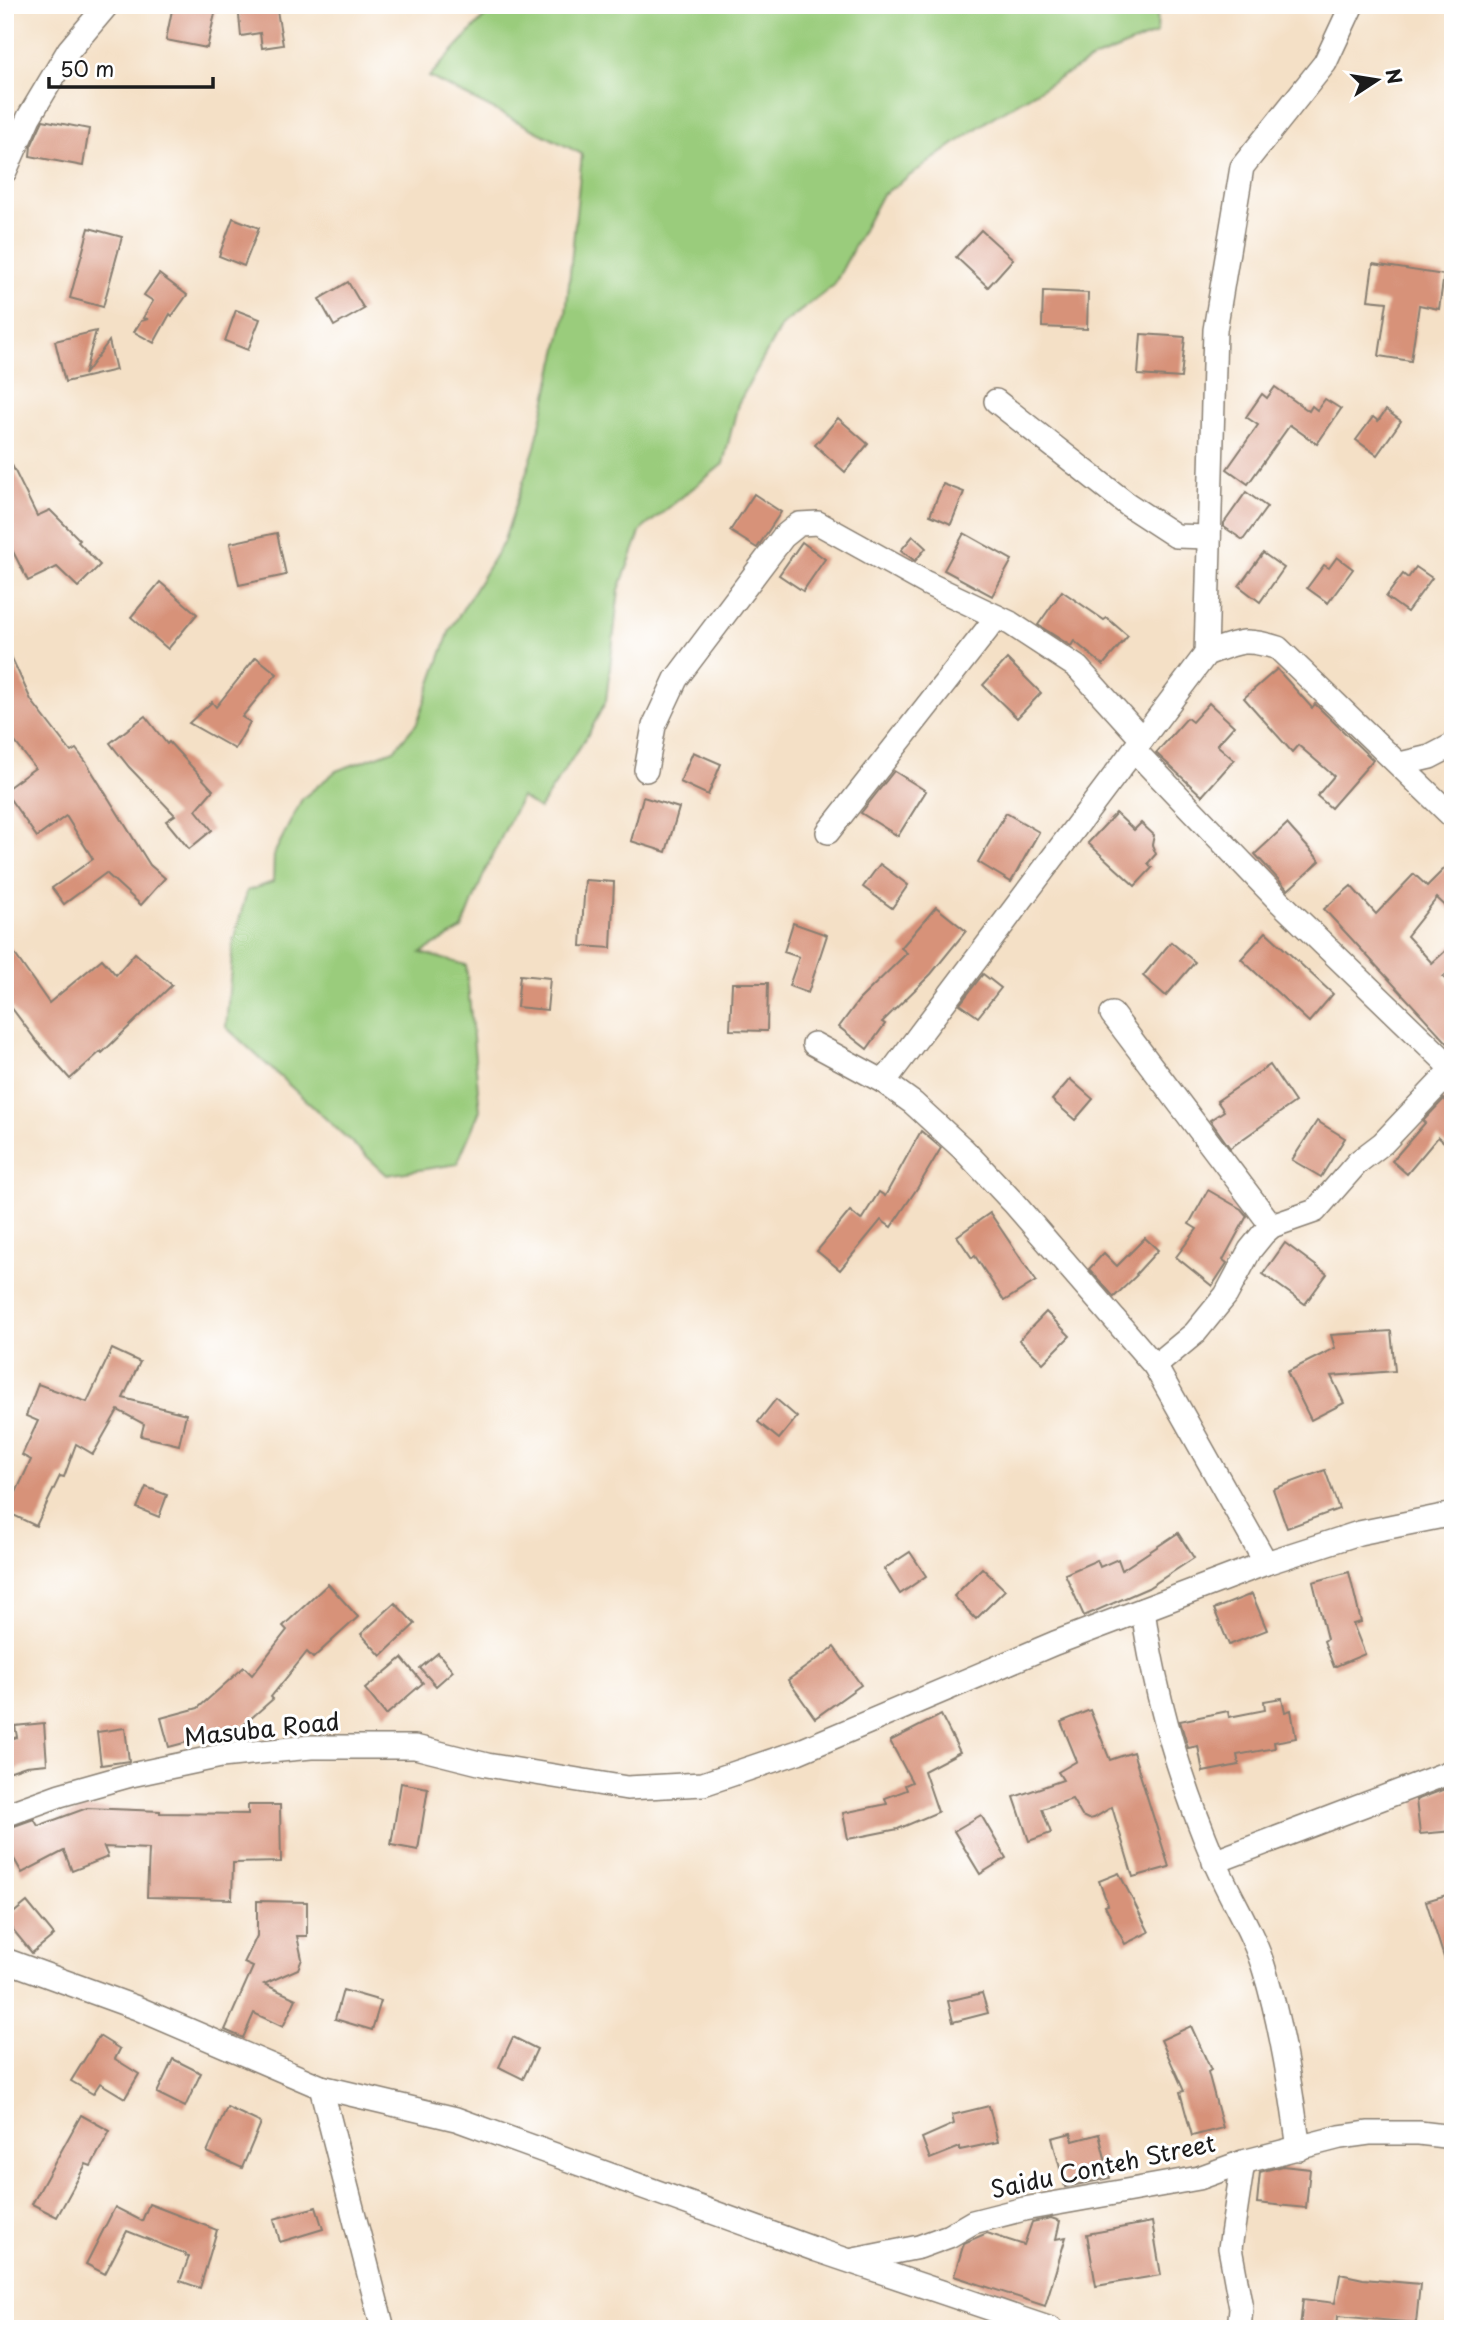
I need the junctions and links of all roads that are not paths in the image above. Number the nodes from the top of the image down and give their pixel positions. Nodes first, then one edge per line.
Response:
1 (107, 5) edge
2 (1352, 5) edge
3 (5, 172) edge
4 (996, 401) dead end
5 (1209, 537) junction
6 (997, 617) junction
7 (1206, 654) junction
8 (1139, 745) junction
9 (1453, 745) edge
10 (1400, 764) junction
11 (646, 771) dead end
12 (1453, 817) edge
13 (828, 832) dead end
14 (1112, 1014) dead end
15 (814, 1044) dead end
16 (1453, 1069) edge
17 (884, 1082) junction
18 (1272, 1226) junction
19 (1155, 1366) junction
20 (1453, 1514) edge
21 (1266, 1563) junction
22 (1143, 1610) junction
23 (1453, 1771) edge
24 (5, 1815) edge
25 (1214, 1862) junction
26 (5, 1960) edge
27 (321, 2087) junction
28 (1453, 2137) edge
29 (1299, 2150) junction
30 (1243, 2162) junction
31 (851, 2261) junction
32 (383, 2329) edge
33 (1051, 2329) edge
34 (1239, 2329) edge

1 - 3 street
2 - 5 street
4 - 5 street
5 - 7 street
6 - 8 street
6 - 11 street
6 - 13 street
7 - 8 street
7 - 10 street
8 - 16 street
8 - 17 street
9 - 10 street
10 - 12 street
14 - 18 street
15 - 17 street
16 - 18 street
17 - 19 street
18 - 19 street
19 - 21 street
20 - 21 street, Masuba Road
21 - 22 street, Masuba Road
22 - 24 street, Masuba Road
22 - 25 street
23 - 25 street
25 - 29 street
26 - 27 street
27 - 31 street
27 - 32 street
28 - 29 street, Saidu Conteh Street
29 - 30 street, Saidu Conteh Street
30 - 31 street, Saidu Conteh Street
30 - 34 street
31 - 33 street

